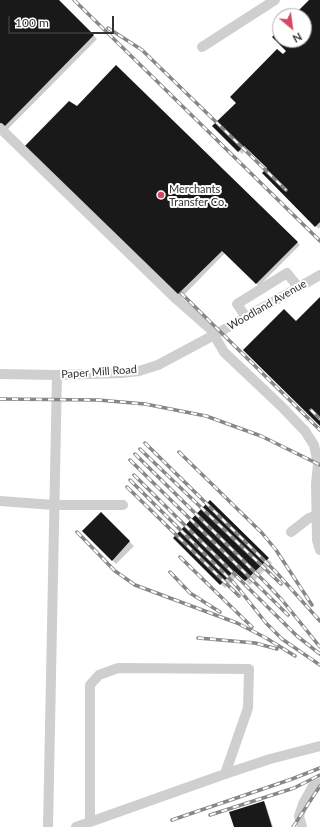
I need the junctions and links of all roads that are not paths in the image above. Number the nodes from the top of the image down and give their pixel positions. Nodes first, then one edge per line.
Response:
1 (275, 0) edge
2 (202, 47) dead end
3 (0, 128) edge
4 (320, 275) edge
5 (298, 287) junction
6 (246, 317) junction
7 (215, 335) junction
8 (0, 374) edge
9 (57, 375) junction
10 (317, 446) edge
11 (0, 502) edge
12 (54, 504) junction
13 (123, 506) dead end
14 (318, 515) junction
15 (292, 532) dead end
16 (320, 550) edge
17 (320, 746) edge
18 (225, 774) junction
19 (320, 782) edge
20 (90, 822) junction
21 (48, 827) edge
22 (76, 827) edge
23 (302, 827) edge

1 - 2 street
3 - 7 street
4 - 5 street, Woodland Avenue
5 - 6 street, Woodland Avenue
5 - 6 street
6 - 7 street, Woodland Avenue
7 - 9 street, Paper Mill Road
7 - 10 street
8 - 9 street, Paper Mill Road
9 - 12 street
10 - 14 street
11 - 12 street
12 - 13 street
12 - 21 street
14 - 15 street
14 - 16 street
17 - 18 street
18 - 20 street
18 - 20 street
19 - 23 street
20 - 22 street

